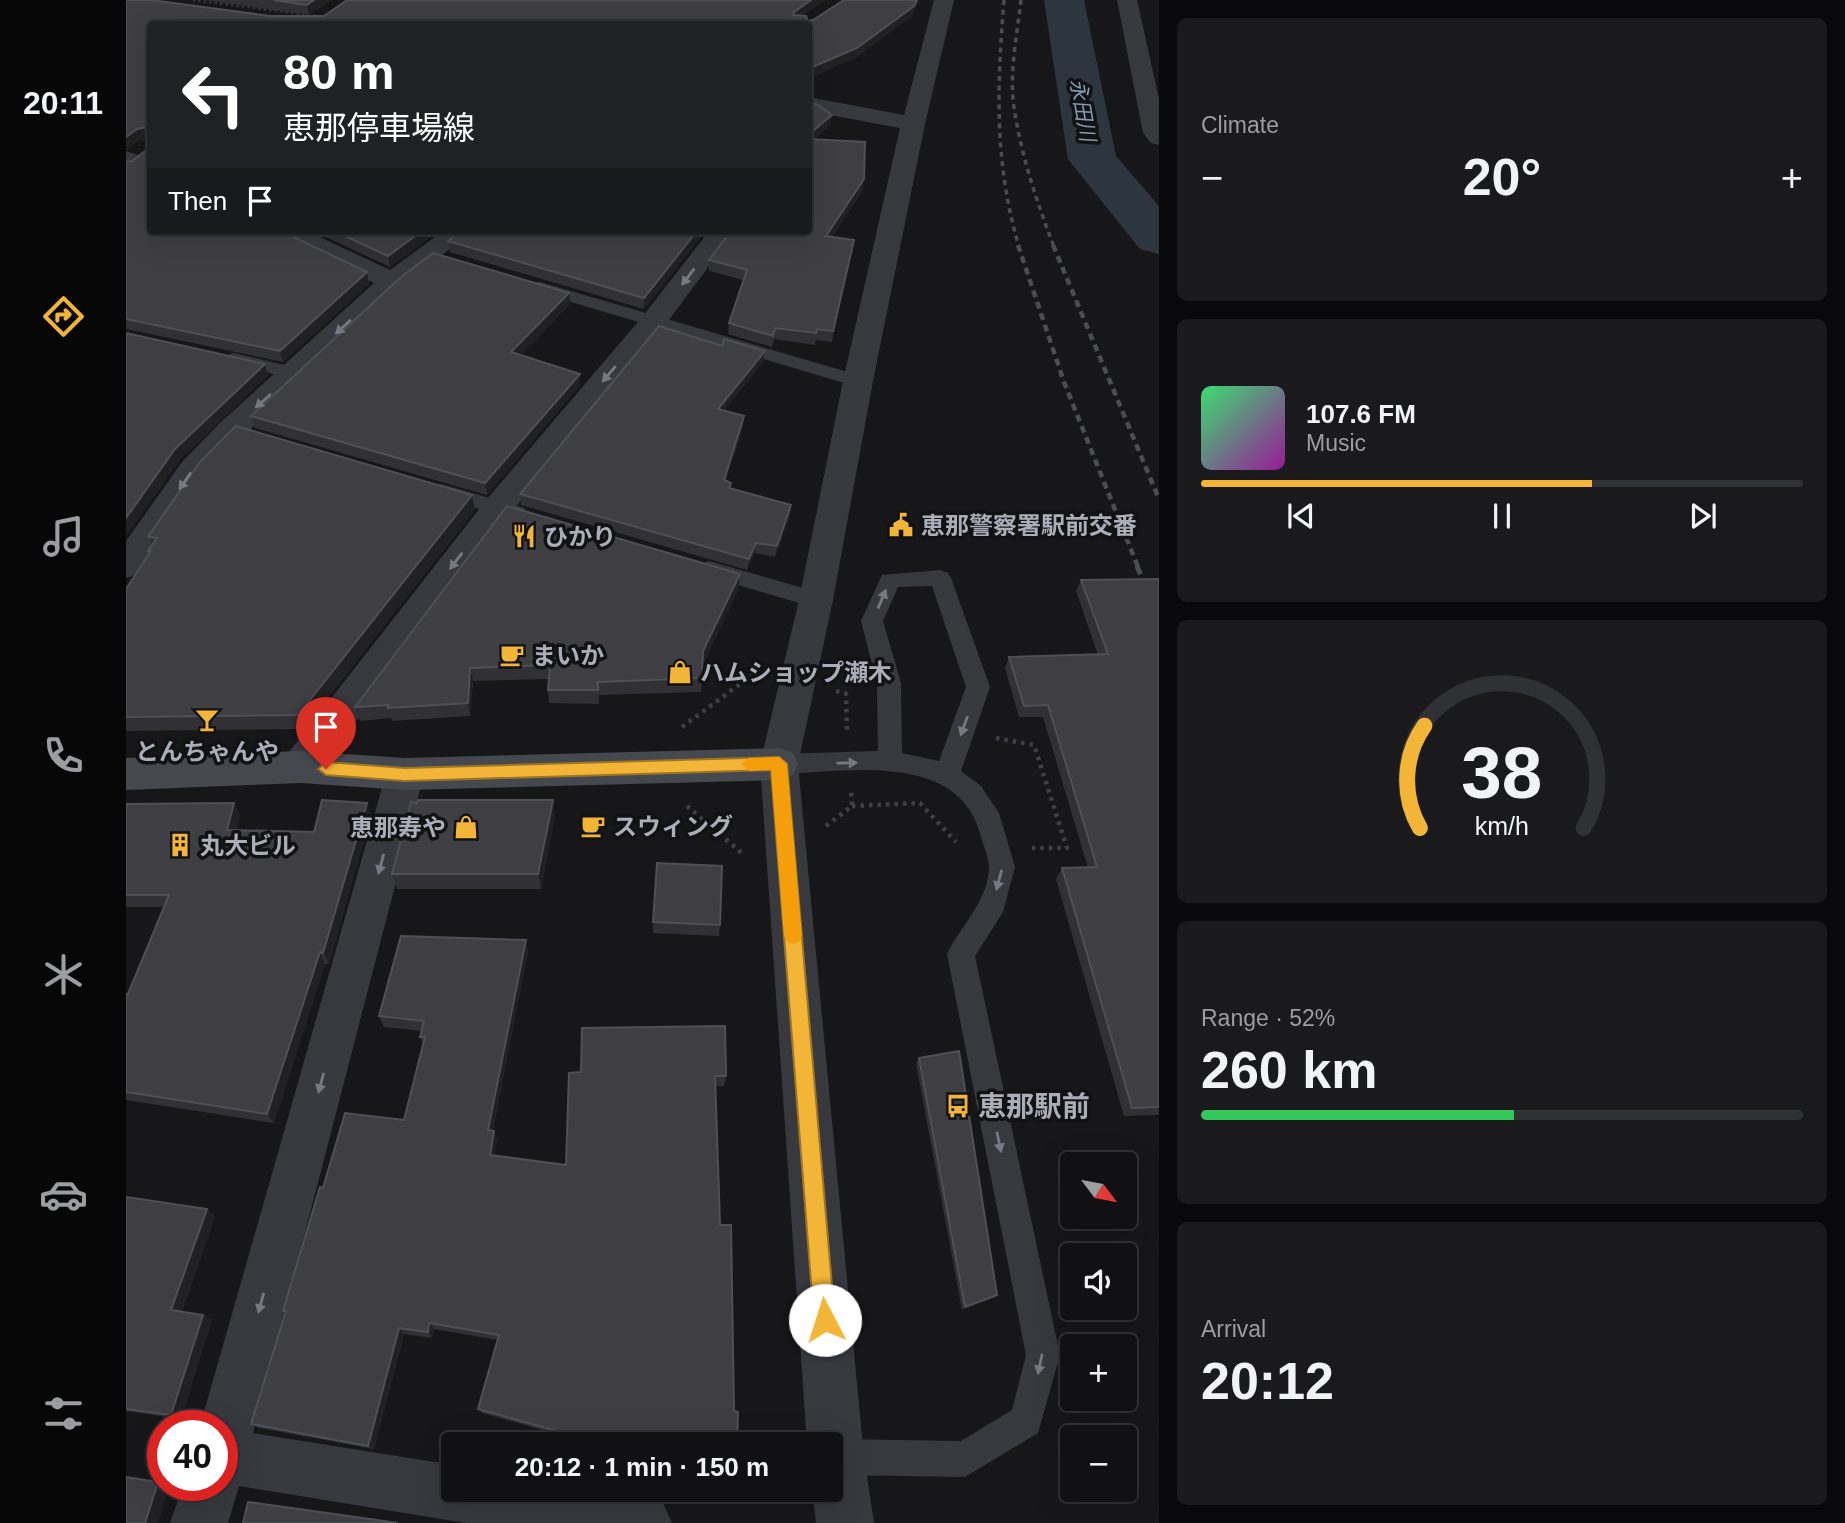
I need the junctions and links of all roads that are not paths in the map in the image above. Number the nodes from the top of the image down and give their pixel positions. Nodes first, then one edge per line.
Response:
1 (944, 0) edge
2 (1127, 0) edge
3 (812, 105) edge
4 (913, 124) junction
5 (1159, 138) edge
6 (294, 235) edge
7 (455, 235) edge
8 (719, 235) edge
9 (429, 254) junction
10 (456, 262) edge
11 (392, 281) junction
12 (522, 282) edge
13 (653, 322) junction
14 (217, 356) edge
15 (295, 373) junction
16 (858, 381) junction
17 (418, 484) edge
18 (498, 507) junction
19 (538, 519) edge
20 (685, 562) edge
21 (126, 566) edge
22 (816, 600) junction
23 (890, 761) junction
24 (779, 764) junction
25 (300, 767) junction
26 (126, 774) edge
27 (405, 774) junction
28 (947, 774) junction
29 (232, 1410) edge
30 (834, 1432) edge
31 (843, 1457) edge
32 (238, 1459) edge
33 (206, 1501) edge
34 (842, 1502) edge
35 (199, 1523) edge
36 (643, 1523) edge
37 (845, 1523) edge

1 - 4 street
2 - 5 street
3 - 4 street
4 - 16 street
6 - 11 street
7 - 9 street
8 -> 13 street
9 - 10 lane
9 - 11 street
11 -> 15 street
12 - 13 lane
13 - 16 lane
13 -> 18 street
14 - 15 lane
15 -> 21 street
16 - 22 street
17 - 18 lane
18 - 19 lane
18 -> 25 street
20 - 22 lane
22 - 24 street
24 -> 23 lane
23 - 28 lane
23 -> 28 lane
24 - 27 main road
24 - 30 street
25 - 26 main road
25 - 27 main road
27 -> 29 street
28 -> 31 lane
32 - 36 street
33 - 35 street
34 - 37 street

